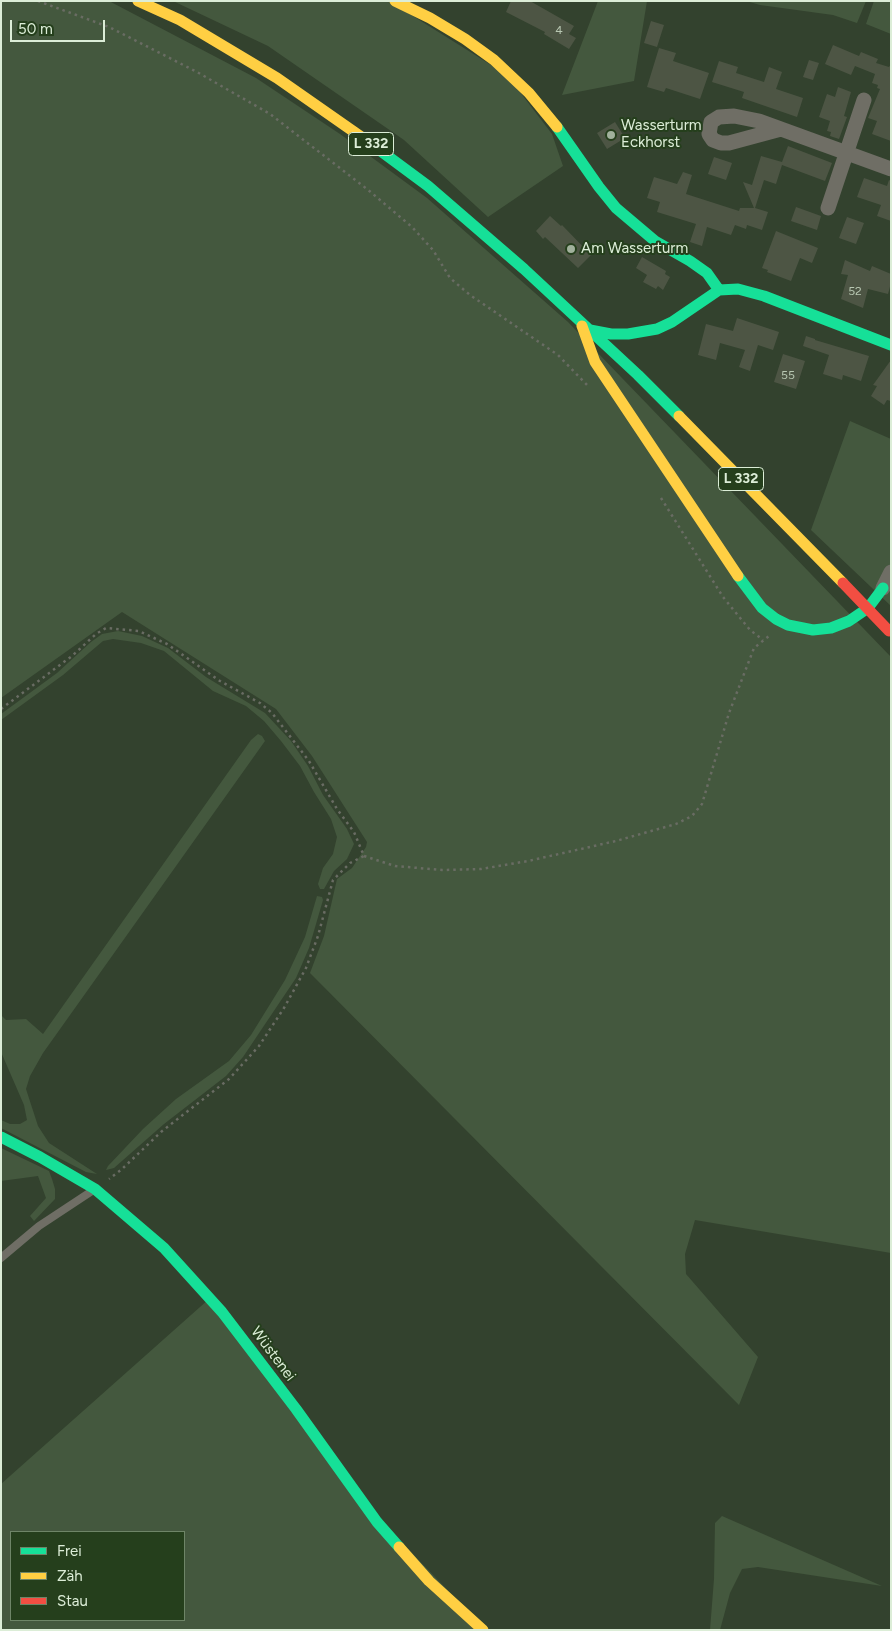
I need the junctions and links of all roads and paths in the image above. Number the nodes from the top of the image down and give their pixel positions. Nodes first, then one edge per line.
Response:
1 (38, 1) edge
2 (138, 1) edge
3 (395, 1) edge
4 (864, 100) dead end
5 (781, 129) dead end
6 (846, 153) junction
7 (891, 169) edge
8 (828, 208) dead end
9 (719, 290) junction
10 (579, 320) junction
11 (590, 330) junction
12 (891, 345) edge
13 (591, 390) dead end
14 (660, 495) dead end
15 (891, 572) edge
16 (883, 588) joint
17 (788, 625) junction
18 (890, 632) edge
19 (763, 640) junction
20 (1, 709) edge
21 (364, 856) junction
22 (1, 1137) edge
23 (95, 1188) junction
24 (1, 1258) edge
25 (484, 1630) edge

1 - 13 path
2 - 10 main road, L 332
3 - 9 main road
4 - 6 street
5 - 6 street
6 - 7 street
6 - 8 street
9 - 11 main road
9 - 12 main road
10 - 11 main road, L 332
10 - 17 main road
11 - 18 main road, L 332, bridge
14 - 19 path
15 - 16 street
16 - 17 main road
17 - 19 path
19 - 21 path
20 - 21 path
21 - 23 path
22 - 23 main road, Wüstenei
23 - 24 lane
23 - 25 main road, Wüstenei

